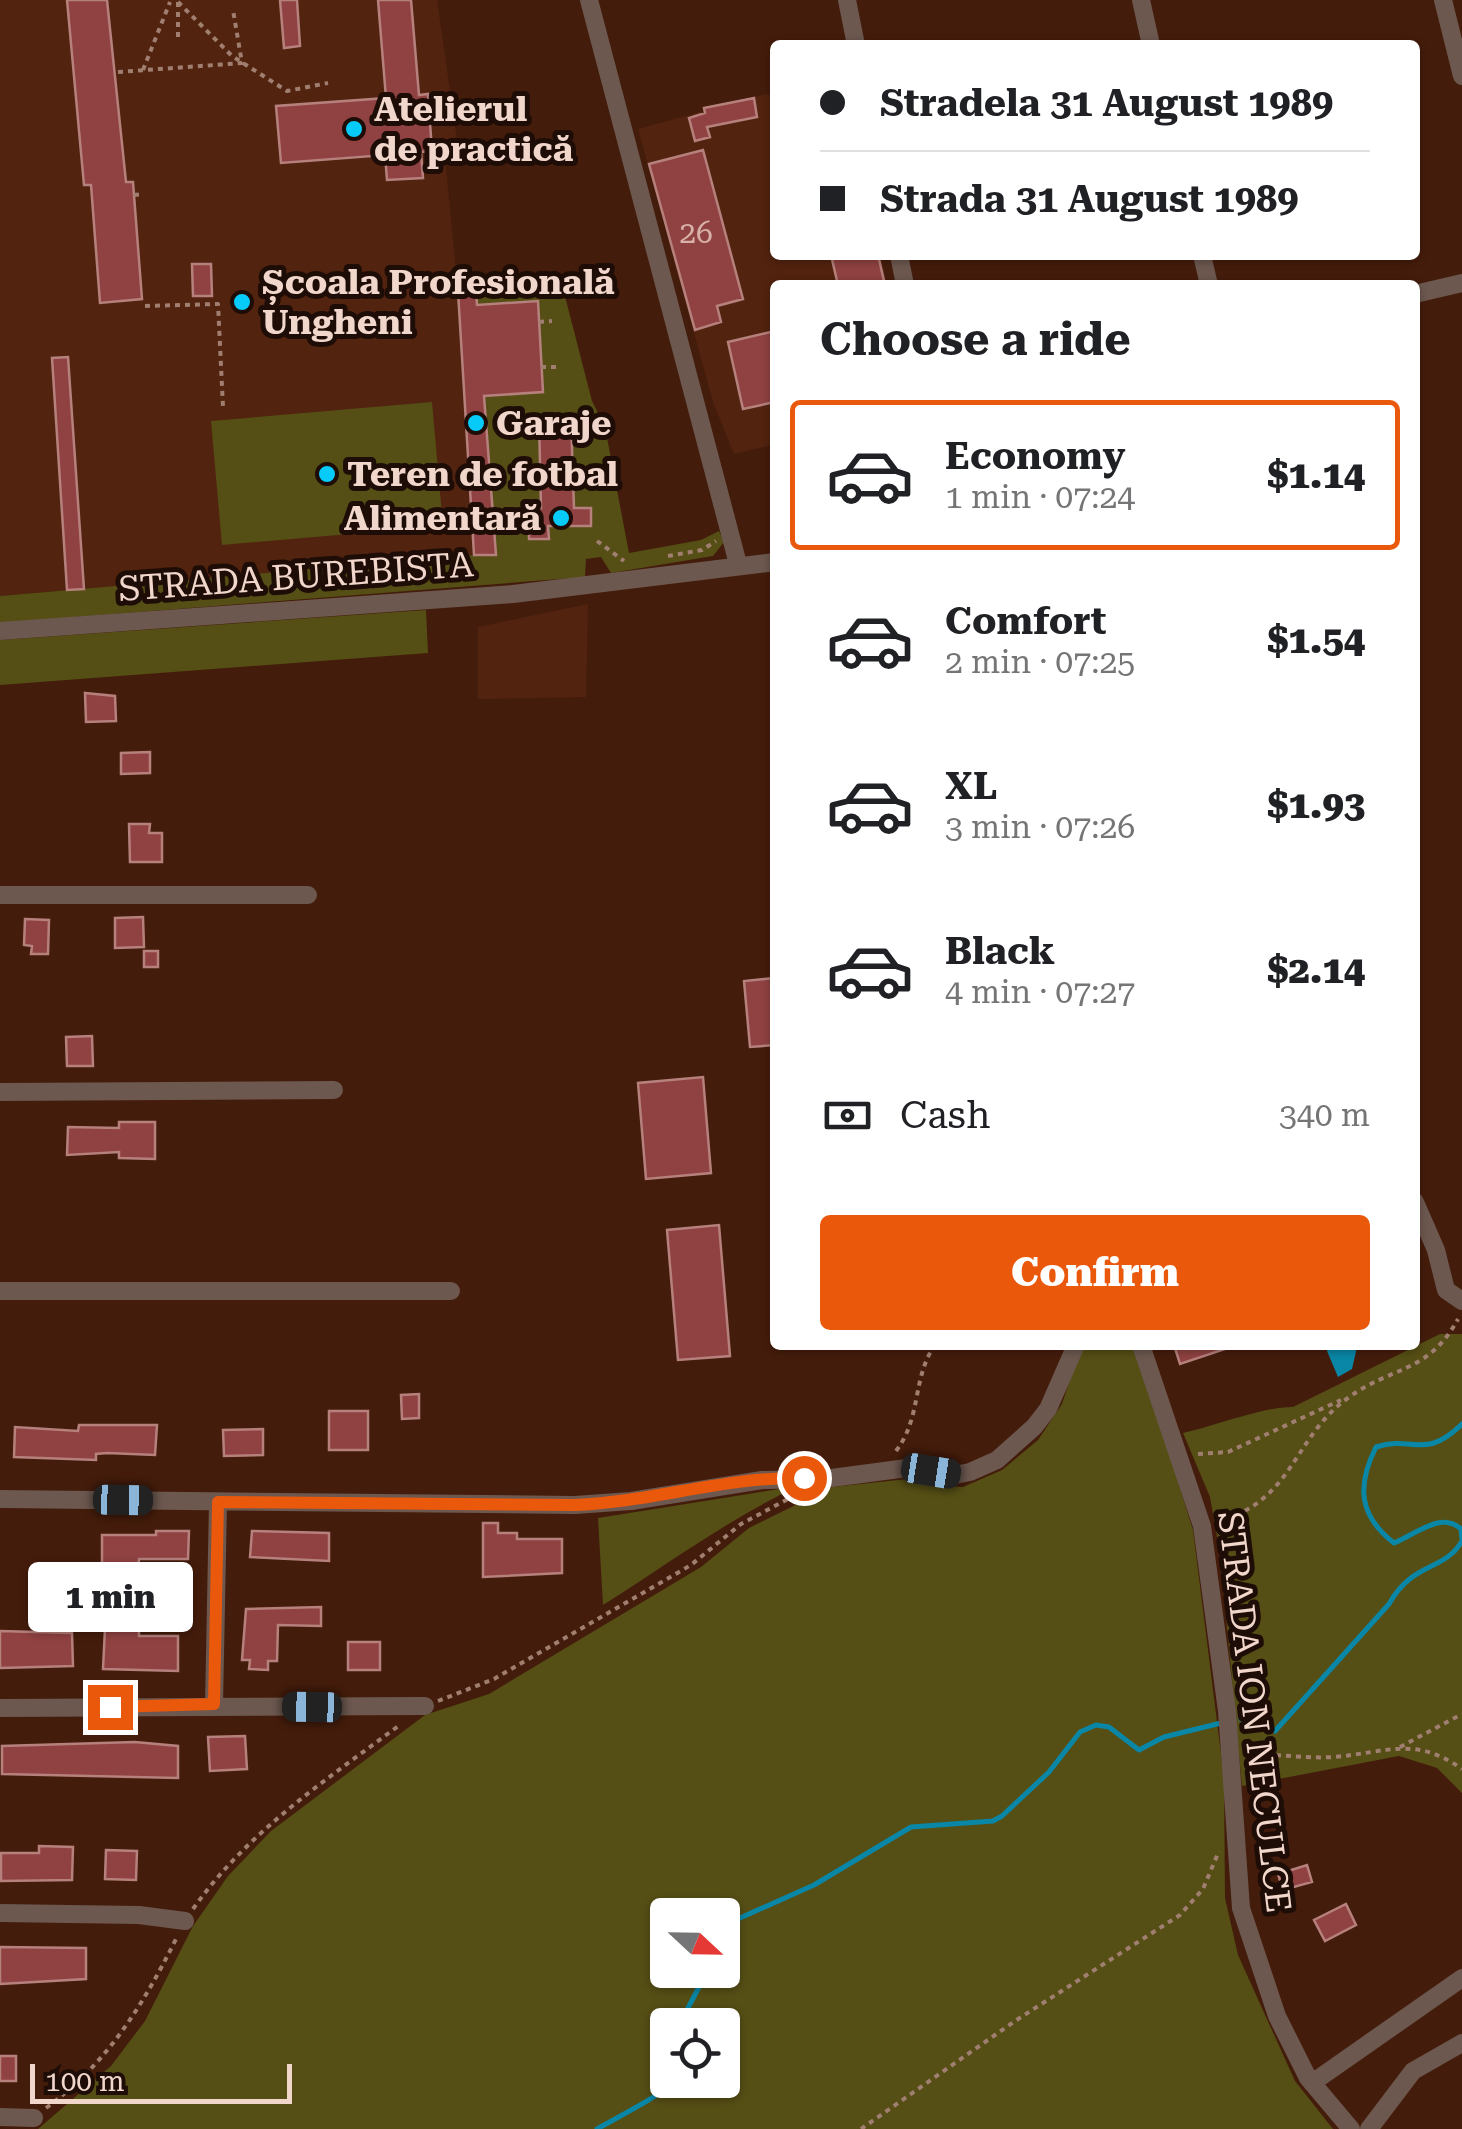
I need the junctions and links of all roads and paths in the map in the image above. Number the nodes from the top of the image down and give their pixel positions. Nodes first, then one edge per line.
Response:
1 (589, 0) edge
2 (847, 0) edge
3 (1141, 0) edge
4 (1443, 0) edge
5 (169, 1) edge
6 (179, 1) edge
7 (233, 10) dead end
8 (178, 39) dead end
9 (855, 40) edge
10 (1150, 40) edge
11 (242, 63) junction
12 (142, 70) junction
13 (118, 72) dead end
14 (1462, 76) edge
15 (328, 83) dead end
16 (143, 194) dead end
17 (134, 195) dead end
18 (1462, 282) edge
19 (1420, 293) edge
20 (146, 306) dead end
21 (539, 322) dead end
22 (552, 322) dead end
23 (542, 367) dead end
24 (557, 367) dead end
25 (222, 407) dead end
26 (593, 436) dead end
27 (572, 437) dead end
28 (595, 480) dead end
29 (573, 482) dead end
30 (730, 532) junction
31 (597, 541) dead end
32 (664, 556) dead end
33 (627, 562) dead end
34 (770, 562) edge
35 (738, 564) junction
36 (0, 631) edge
37 (0, 895) edge
38 (308, 895) dead end
39 (334, 1090) dead end
40 (0, 1092) edge
41 (1420, 1213) edge
42 (0, 1291) edge
43 (451, 1291) dead end
44 (1462, 1301) edge
45 (1462, 1311) edge
46 (933, 1350) edge
47 (1074, 1350) edge
48 (1143, 1350) edge
49 (1350, 1396) junction
50 (1173, 1438) junction
51 (882, 1471) junction
52 (791, 1497) dead end
53 (0, 1499) edge
54 (218, 1502) junction
55 (1202, 1526) junction
56 (214, 1704) junction
57 (425, 1706) junction
58 (0, 1708) edge
59 (1462, 1714) edge
60 (1400, 1747) junction
61 (1232, 1756) junction
62 (1462, 1769) edge
63 (1220, 1842) dead end
64 (0, 1913) edge
65 (184, 1922) junction
66 (1462, 1978) edge
67 (1462, 2043) edge
68 (1312, 2083) junction
69 (0, 2117) edge
70 (34, 2118) joint
71 (862, 2129) edge
72 (1350, 2129) edge
73 (1370, 2129) edge

1 - 30 street
2 - 9 street
3 - 10 street
4 - 14 street
5 - 6 path
5 - 12 path
6 - 8 path
6 - 11 path
7 - 11 path
11 - 12 path
11 - 15 path
12 - 13 path
16 - 17 path
18 - 19 street
20 - 25 path
21 - 22 path
23 - 24 path
26 - 27 path
28 - 29 path
30 - 32 path
30 - 35 street
31 - 33 path
34 - 35 street, STRADA BUREBISTA
35 - 36 street, STRADA BUREBISTA
37 - 38 street
39 - 40 street
41 - 44 street
42 - 43 street
45 - 49 path
46 - 51 path
47 - 51 street
48 - 50 street, STRADA ION NECULCE
49 - 50 path
49 - 55 path
50 - 55 street, STRADA ION NECULCE
51 - 54 street
52 - 57 path
53 - 54 street
54 - 56 street
55 - 61 street, STRADA ION NECULCE
56 - 57 street
56 - 58 street
57 - 65 path
59 - 60 path
60 - 61 path
60 - 62 path
61 - 68 street, STRADA ION NECULCE
63 - 71 path
64 - 65 street
65 - 70 path
66 - 68 street
67 - 73 street
68 - 72 street, STRADA ION NECULCE
69 - 70 street

